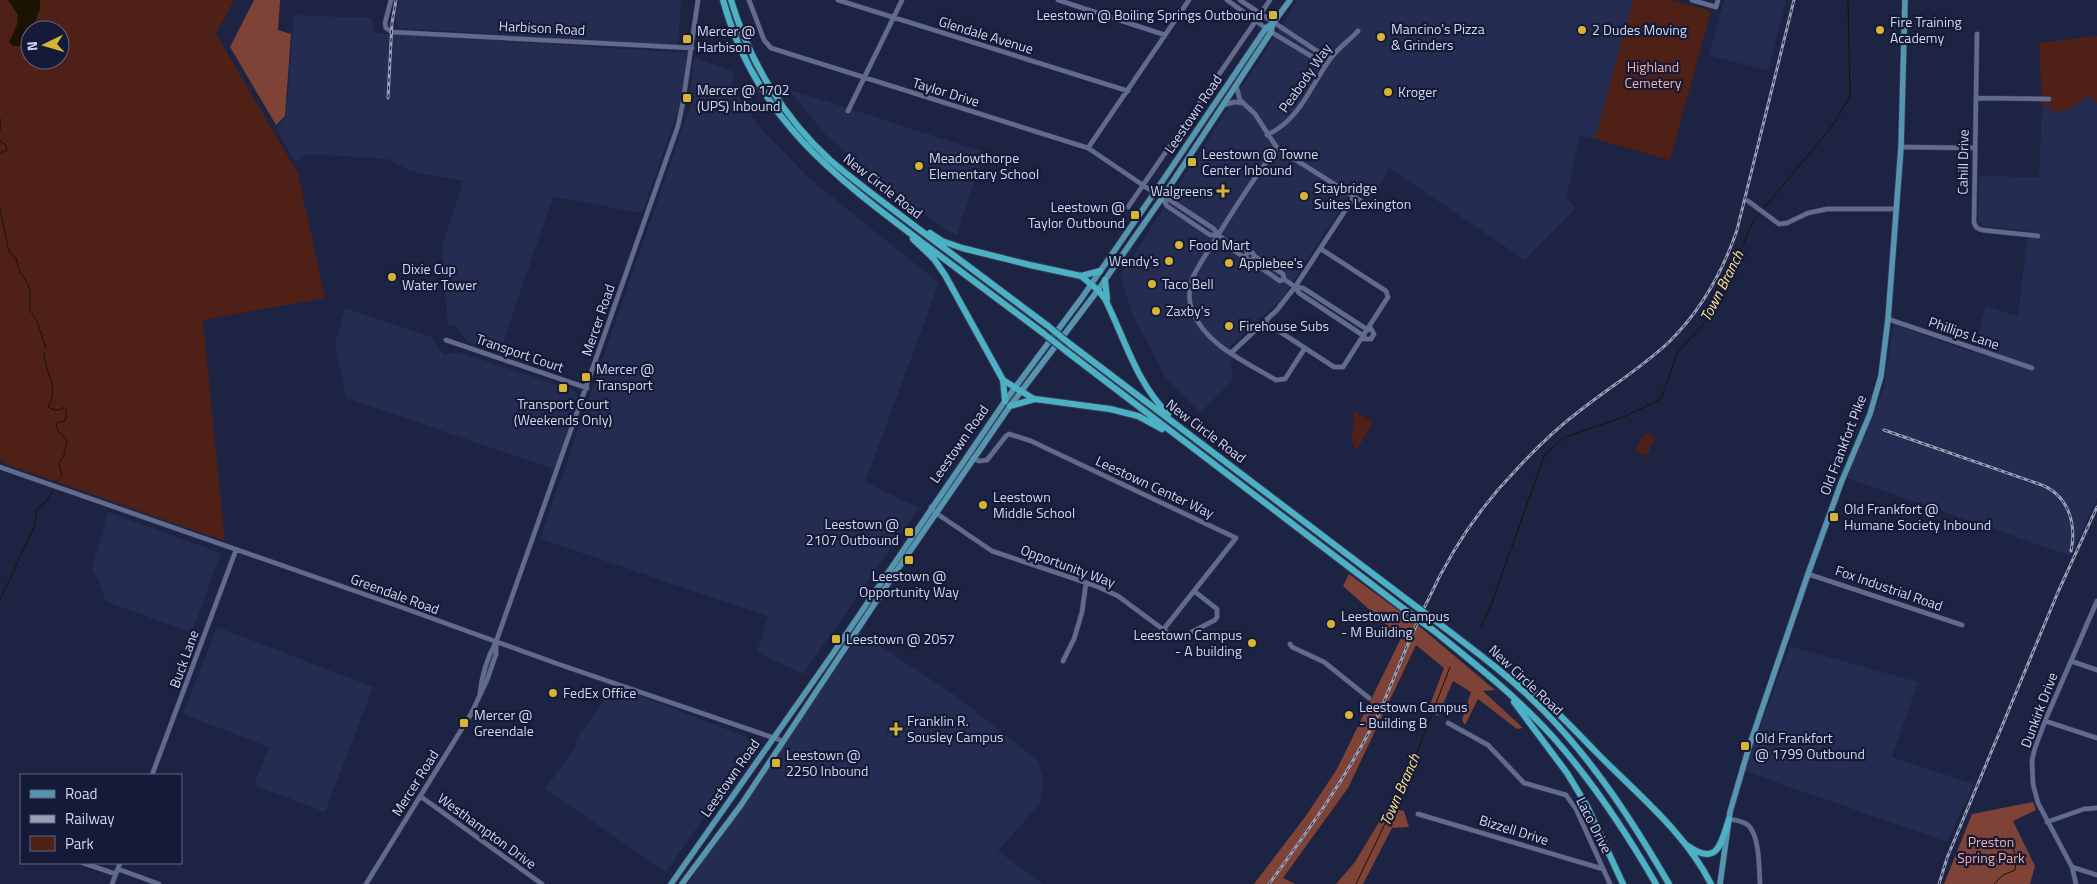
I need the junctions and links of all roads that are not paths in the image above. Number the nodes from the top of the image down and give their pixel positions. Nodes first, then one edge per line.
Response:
1 (391, 0) edge
2 (698, 0) edge
3 (723, 0) edge
4 (731, 0) edge
5 (750, 0) edge
6 (838, 0) edge
7 (902, 0) edge
8 (1058, 0) edge
9 (1189, 0) edge
10 (1226, 0) edge
11 (1240, 0) edge
12 (1270, 0) edge
13 (1290, 0) edge
14 (1692, 0) edge
15 (1718, 0) edge
16 (1905, 0) edge
17 (1260, 14) junction
18 (893, 18) junction
19 (1256, 21) junction
20 (1273, 23) junction
21 (1269, 30) junction
22 (1358, 31) dead end
23 (1977, 34) dead end
24 (1165, 35) junction
25 (692, 48) junction
26 (1329, 60) junction
27 (1326, 65) junction
28 (864, 78) junction
29 (1236, 83) junction
30 (1128, 91) junction
31 (1976, 98) junction
32 (2049, 99) dead end
33 (1242, 103) junction
34 (1222, 107) junction
35 (848, 111) dead end
36 (1267, 135) junction
37 (1901, 147) junction
38 (1088, 148) junction
39 (1277, 148) junction
40 (1975, 148) junction
41 (1143, 184) junction
42 (1155, 192) junction
43 (1354, 197) junction
44 (1162, 198) junction
45 (1748, 200) dead end
46 (1361, 201) dead end
47 (1128, 208) dead end
48 (1896, 209) junction
49 (895, 211) junction
50 (892, 219) junction
51 (1218, 235) junction
52 (2038, 236) dead end
53 (1231, 244) junction
54 (1321, 249) junction
55 (1248, 252) junction
56 (1246, 258) junction
57 (1252, 258) junction
58 (1100, 271) junction
59 (1081, 276) junction
60 (1105, 280) junction
61 (1091, 284) junction
62 (1295, 287) junction
63 (1098, 290) junction
64 (1108, 305) junction
65 (1888, 319) junction
66 (1265, 322) junction
67 (1369, 328) junction
68 (1363, 338) junction
69 (446, 340) dead end
70 (1305, 348) junction
71 (1231, 353) junction
72 (2032, 368) dead end
73 (1003, 380) junction
74 (586, 388) junction
75 (1014, 388) junction
76 (1021, 391) junction
77 (1035, 399) junction
78 (1005, 401) junction
79 (1010, 406) junction
80 (1175, 423) junction
81 (1179, 437) junction
82 (967, 455) junction
83 (974, 458) junction
84 (0, 467) edge
85 (931, 507) junction
86 (936, 514) junction
87 (236, 550) junction
88 (1808, 574) junction
89 (1086, 583) junction
90 (1194, 591) junction
91 (2097, 601) edge
92 (1962, 625) dead end
93 (1163, 630) junction
94 (496, 642) junction
95 (1290, 644) dead end
96 (1063, 661) dead end
97 (2071, 661) junction
98 (2097, 670) edge
99 (1504, 674) junction
100 (1508, 692) junction
101 (1369, 698) dead end
102 (2045, 721) junction
103 (1448, 723) dead end
104 (774, 738) junction
105 (2097, 738) edge
106 (783, 740) junction
107 (152, 774) edge
108 (420, 796) junction
109 (2096, 808) edge
110 (1418, 814) dead end
111 (1729, 819) junction
112 (2048, 822) junction
113 (1682, 842) junction
114 (87, 864) edge
115 (120, 864) edge
116 (2072, 867) junction
117 (1603, 869) junction
118 (117, 871) junction
119 (2097, 875) edge
120 (112, 884) edge
121 (159, 884) edge
122 (366, 884) edge
123 (542, 884) edge
124 (671, 884) edge
125 (682, 884) edge
126 (1610, 884) edge
127 (1623, 884) edge
128 (1656, 884) edge
129 (1668, 884) edge
130 (1711, 884) edge
131 (1720, 884) edge
132 (1760, 884) edge
133 (2076, 884) edge

1 - 25 street, Harbison Road
2 - 25 street, Mercer Road
3 - 50 highway, New Circle Road
4 - 49 highway, New Circle Road
5 - 28 street, Taylor Drive
6 - 18 street, Glendale Avenue
7 - 18 street
8 - 24 street
9 - 24 street
10 - 19 street
11 - 17 street
12 - 17 street
13 - 20 main road, Leestown Road
14 - 15 street
16 - 37 main road, Old Frankfort Pike
17 - 19 street
17 - 20 street
18 - 28 street
18 - 30 street, Glendale Avenue
19 - 21 street
19 - 41 street
20 - 21 main road, Leestown Road
20 - 26 street
21 - 27 street
21 - 29 main road, Leestown Road
21 - 42 main road, Leestown Road
22 - 26 street, Peabody Way
23 - 31 street, Cahill Drive
24 - 30 street
25 - 74 street, Mercer Road
26 - 27 street, Peabody Way
27 - 36 street, Peabody Way
28 - 35 street
28 - 38 street, Taylor Drive
29 - 33 street
29 - 34 main road, Leestown Road
30 - 38 street
31 - 32 street
31 - 40 street, Cahill Drive
33 - 34 street
33 - 36 street
34 - 44 main road, Leestown Road
36 - 39 street
37 - 40 street
37 - 48 main road, Old Frankfort Pike
38 - 41 street, Taylor Drive
39 - 43 street
39 - 51 street
40 - 52 street, Cahill Drive
41 - 42 street, Taylor Drive
41 - 47 street
42 - 44 street, Taylor Drive
42 - 58 main road, Leestown Road
43 - 46 street
43 - 54 street
44 - 51 street, Taylor Drive
44 - 60 main road, Leestown Road
45 - 48 street
48 - 65 main road, Old Frankfort Pike
49 - 59 highway
49 - 80 highway, New Circle Road, bridge
50 - 73 highway
50 - 81 highway, New Circle Road, bridge
51 - 53 street, Taylor Drive
51 - 71 street
53 - 55 street
53 - 56 street
54 - 62 street
54 - 67 street
55 - 56 street
55 - 57 street
56 - 57 street
57 - 62 street
58 - 59 highway
58 - 61 main road, Leestown Road
59 - 61 highway
60 - 63 main road, Leestown Road
60 - 64 highway
61 - 63 highway
61 - 75 main road, Leestown Road
62 - 66 street
62 - 67 street
62 - 68 street
63 - 64 highway
63 - 76 main road, Leestown Road
64 - 80 highway
65 - 72 street, Phillips Lane
65 - 88 main road, Old Frankfort Pike
66 - 70 street
66 - 71 street
67 - 68 street
67 - 68 street
68 - 70 street
69 - 74 street, Transport Court
70 - 71 street
73 - 75 highway
73 - 78 highway
74 - 94 street, Mercer Road
75 - 76 highway
75 - 78 main road, Leestown Road
76 - 77 highway
76 - 79 main road, Leestown Road
77 - 79 highway
77 - 81 highway
78 - 82 main road, Leestown Road
79 - 83 main road, Leestown Road
80 - 99 highway, New Circle Road, bridge
81 - 100 highway, New Circle Road, bridge
82 - 83 street
82 - 85 main road, Leestown Road
83 - 86 main road, Leestown Road
83 - 90 street, Leestown Center Way
84 - 87 street, Greendale Road
85 - 86 street, Opportunity Way
85 - 104 main road, Leestown Road
86 - 89 street, Opportunity Way
86 - 106 main road, Leestown Road
87 - 94 street, Greendale Road
87 - 107 street, Buck Lane
88 - 92 street, Fox Industrial Road
88 - 111 main road, Old Frankfort Pike
89 - 93 street, Opportunity Way
89 - 96 street
90 - 93 street, Leestown Center Way
90 - 93 street, Opportunity Way
91 - 97 street, Dunkirk Drive
94 - 104 street, Greendale Road
94 - 108 street, Mercer Road
95 - 101 street
97 - 98 street
97 - 102 street, Dunkirk Drive
99 - 113 highway
99 - 129 highway, New Circle Road
100 - 127 highway
100 - 128 highway, New Circle Road
102 - 105 street
102 - 112 street, Dunkirk Drive
103 - 117 street, Laco Drive
104 - 106 street, Greendale Road
104 - 124 main road, Leestown Road
106 - 125 main road, Leestown Road
108 - 122 street, Mercer Road
108 - 123 street, Westhampton Drive
109 - 112 street
110 - 117 street, Bizzell Drive
111 - 113 highway
111 - 131 main road, Old Frankfort Pike
111 - 132 street
112 - 116 street, Dunkirk Drive
113 - 130 highway
114 - 118 street
115 - 118 street
116 - 119 street
116 - 133 street, Dunkirk Drive
117 - 126 street, Laco Drive
118 - 120 street
118 - 121 street

